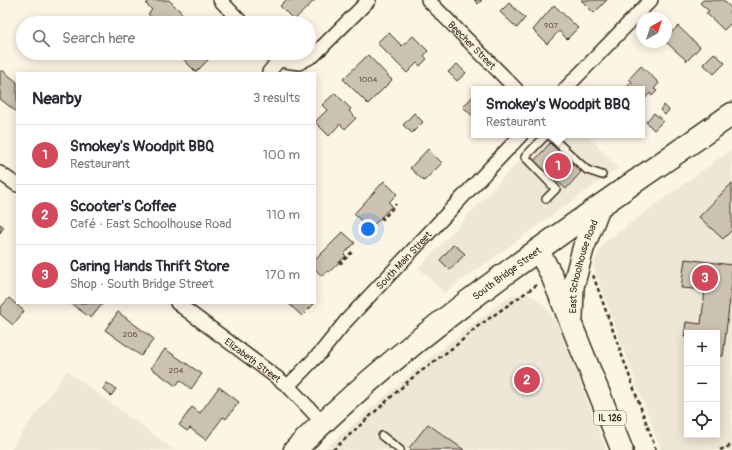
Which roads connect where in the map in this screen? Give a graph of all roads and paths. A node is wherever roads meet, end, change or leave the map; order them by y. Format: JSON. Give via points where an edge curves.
{"nodes":[{"id":1,"x":220,"y":0,"type":"edge"},
{"id":2,"x":369,"y":0,"type":"edge"},
{"id":3,"x":428,"y":0,"type":"edge"},
{"id":4,"x":650,"y":0,"type":"edge"},
{"id":5,"x":235,"y":16,"type":"edge"},
{"id":6,"x":316,"y":54,"type":"edge"},
{"id":7,"x":274,"y":60,"type":"edge"},
{"id":8,"x":289,"y":60,"type":"edge"},
{"id":9,"x":305,"y":60,"type":"edge"},
{"id":10,"x":269,"y":72,"type":"edge"},
{"id":11,"x":513,"y":86,"type":"edge"},
{"id":12,"x":568,"y":86,"type":"edge"},
{"id":13,"x":732,"y":114,"type":"edge"},
{"id":14,"x":518,"y":138,"type":"edge"},
{"id":15,"x":544,"y":138,"type":"edge"},
{"id":16,"x":550,"y":138,"type":"edge"},
{"id":17,"x":0,"y":173,"type":"edge"},
{"id":18,"x":602,"y":175,"type":"dead end"},
{"id":19,"x":16,"y":184,"type":"edge"},
{"id":20,"x":546,"y":199,"type":"dead end"},
{"id":21,"x":396,"y":204,"type":"dead end"},
{"id":22,"x":599,"y":208,"type":"junction"},
{"id":23,"x":381,"y":217,"type":"dead end"},
{"id":24,"x":538,"y":250,"type":"junction"},
{"id":25,"x":352,"y":252,"type":"dead end"},
{"id":26,"x":340,"y":262,"type":"dead end"},
{"id":27,"x":588,"y":271,"type":"dead end"},
{"id":28,"x":524,"y":295,"type":"dead end"},
{"id":29,"x":178,"y":304,"type":"edge"},
{"id":30,"x":572,"y":326,"type":"junction"},
{"id":31,"x":288,"y":386,"type":"junction"},
{"id":32,"x":323,"y":423,"type":"junction"},
{"id":33,"x":382,"y":436,"type":"dead end"},
{"id":34,"x":732,"y":445,"type":"edge"},
{"id":35,"x":294,"y":450,"type":"edge"},
{"id":36,"x":333,"y":450,"type":"edge"},
{"id":37,"x":400,"y":450,"type":"edge"},
{"id":38,"x":622,"y":450,"type":"edge"},
{"id":39,"x":656,"y":450,"type":"edge"},
{"id":40,"x":720,"y":450,"type":"edge"}],
"edges":[{"from":1,"to":5,"type":"street"},
{"from":2,"to":6,"type":"street"},
{"from":3,"to":11,"type":"street","name":"Beecher Street"},
{"from":4,"to":12,"type":"street"},
{"from":7,"to":10,"type":"street"},
{"from":8,"to":9,"type":"street","via":[[299,63]]},
{"from":13,"to":22,"type":"highway","name":"South Bridge Street"},
{"from":14,"to":31,"type":"street","name":"South Main Street"},
{"from":15,"to":20,"type":"lane","via":[[525,157],[556,189]]},
{"from":16,"to":18,"type":"lane","via":[[587,170]]},
{"from":17,"to":19,"type":"street"},
{"from":21,"to":23,"type":"path","via":[[382,219]]},
{"from":22,"to":24,"type":"highway","name":"South Bridge Street"},
{"from":22,"to":30,"type":"main road","name":"East Schoolhouse Road","via":[[583,249],[573,287]]},
{"from":24,"to":30,"type":"main road","name":"East Schoolhouse Road","via":[[551,274]]},
{"from":24,"to":32,"type":"highway","name":"South Bridge Street","via":[[389,363]]},
{"from":25,"to":26,"type":"path"},
{"from":27,"to":39,"type":"path","via":[[593,274]]},
{"from":28,"to":36,"type":"path","via":[[477,327],[412,378]]},
{"from":29,"to":31,"type":"street","name":"Elizabeth Street"},
{"from":30,"to":38,"type":"main road","name":"East Schoolhouse Road","number":"IL 126"},
{"from":31,"to":32,"type":"street","name":"Elizabeth Street"},
{"from":32,"to":35,"type":"highway","name":"South Bridge Street"},
{"from":33,"to":37,"type":"lane"},
{"from":34,"to":40,"type":"path"}]}
